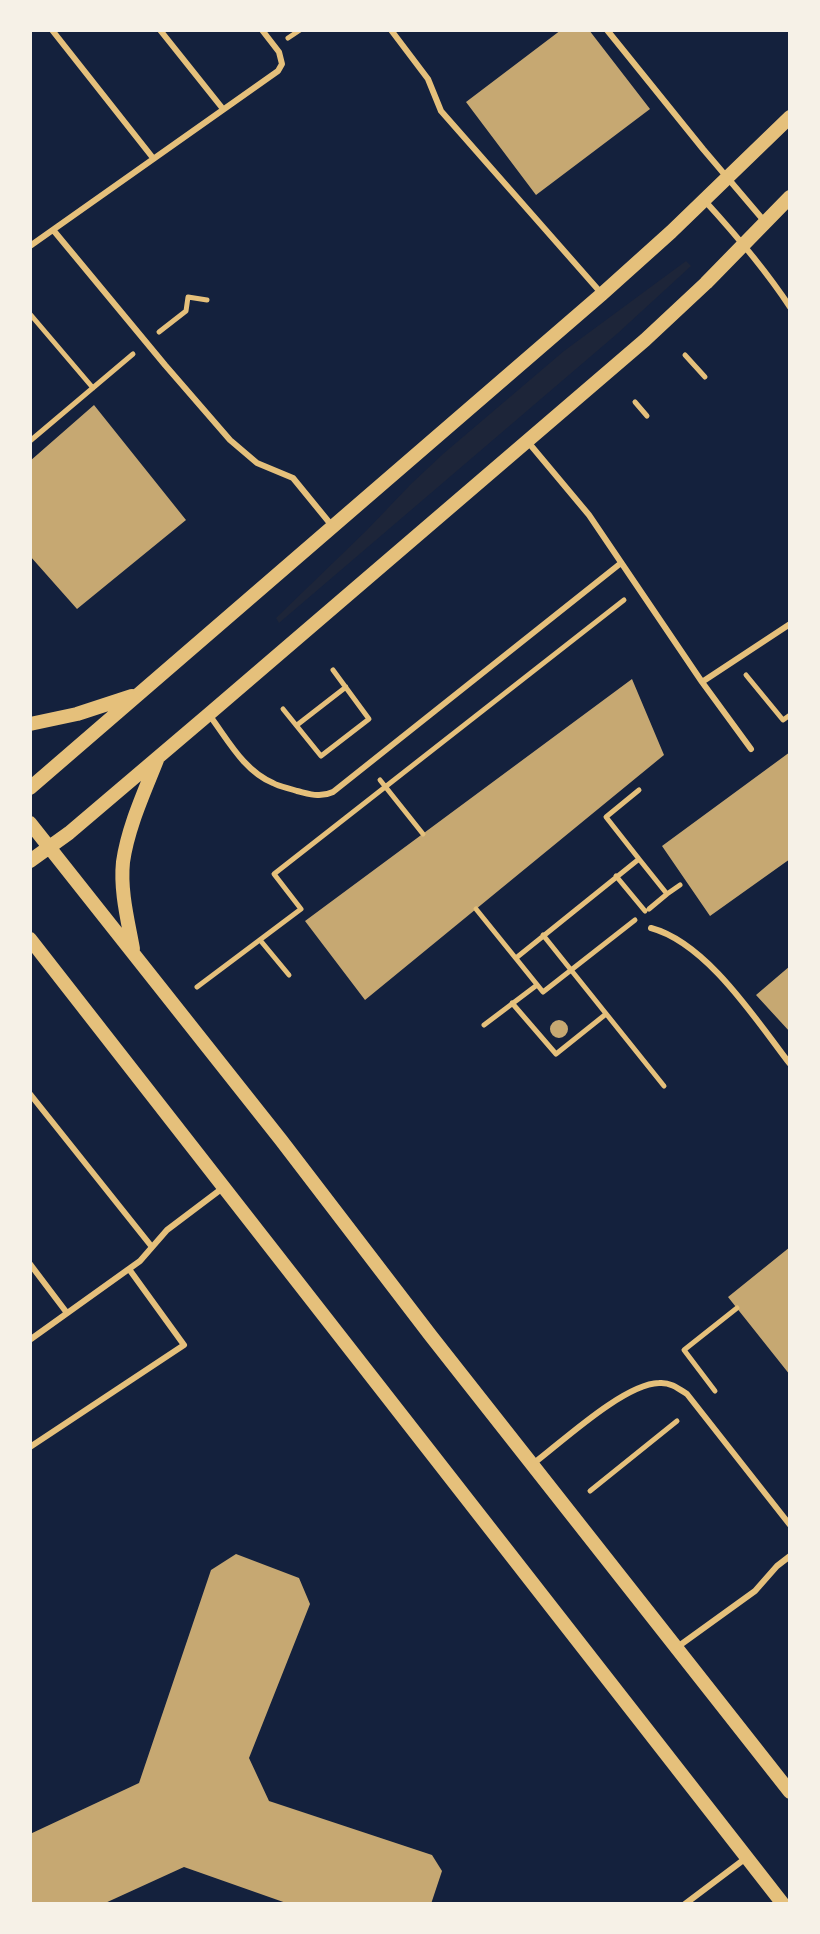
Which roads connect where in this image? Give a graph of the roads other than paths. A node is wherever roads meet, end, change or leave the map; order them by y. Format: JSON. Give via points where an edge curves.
{"nodes":[{"id":1,"x":52,"y":30,"type":"edge"},
{"id":2,"x":160,"y":30,"type":"edge"},
{"id":3,"x":262,"y":30,"type":"edge"},
{"id":4,"x":391,"y":30,"type":"edge"},
{"id":5,"x":607,"y":30,"type":"edge"},
{"id":6,"x":223,"y":109,"type":"junction"},
{"id":7,"x":790,"y":117,"type":"edge"},
{"id":8,"x":153,"y":158,"type":"junction"},
{"id":9,"x":728,"y":178,"type":"junction"},
{"id":10,"x":790,"y":197,"type":"edge"},
{"id":11,"x":705,"y":200,"type":"junction"},
{"id":12,"x":765,"y":222,"type":"junction"},
{"id":13,"x":54,"y":231,"type":"junction"},
{"id":14,"x":744,"y":244,"type":"junction"},
{"id":15,"x":30,"y":246,"type":"edge"},
{"id":16,"x":602,"y":294,"type":"junction"},
{"id":17,"x":790,"y":307,"type":"edge"},
{"id":18,"x":528,"y":442,"type":"junction"},
{"id":19,"x":333,"y":527,"type":"junction"},
{"id":20,"x":621,"y":563,"type":"junction"},
{"id":21,"x":790,"y":624,"type":"edge"},
{"id":22,"x":702,"y":682,"type":"junction"},
{"id":23,"x":140,"y":693,"type":"junction"},
{"id":24,"x":209,"y":714,"type":"junction"},
{"id":25,"x":30,"y":724,"type":"edge"},
{"id":26,"x":751,"y":749,"type":"dead end"},
{"id":27,"x":159,"y":756,"type":"junction"},
{"id":28,"x":30,"y":788,"type":"edge"},
{"id":29,"x":30,"y":823,"type":"edge"},
{"id":30,"x":50,"y":847,"type":"junction"},
{"id":31,"x":30,"y":861,"type":"edge"},
{"id":32,"x":651,"y":928,"type":"dead end"},
{"id":33,"x":30,"y":939,"type":"edge"},
{"id":34,"x":133,"y":953,"type":"junction"},
{"id":35,"x":790,"y":1064,"type":"edge"},
{"id":36,"x":30,"y":1094,"type":"edge"},
{"id":37,"x":224,"y":1187,"type":"junction"},
{"id":38,"x":152,"y":1247,"type":"junction"},
{"id":39,"x":30,"y":1264,"type":"edge"},
{"id":40,"x":129,"y":1269,"type":"junction"},
{"id":41,"x":67,"y":1313,"type":"junction"},
{"id":42,"x":30,"y":1339,"type":"edge"},
{"id":43,"x":30,"y":1447,"type":"edge"},
{"id":44,"x":532,"y":1465,"type":"junction"},
{"id":45,"x":790,"y":1525,"type":"edge"},
{"id":46,"x":790,"y":1556,"type":"edge"},
{"id":47,"x":676,"y":1648,"type":"junction"},
{"id":48,"x":790,"y":1792,"type":"edge"},
{"id":49,"x":747,"y":1858,"type":"junction"},
{"id":50,"x":685,"y":1904,"type":"edge"},
{"id":51,"x":783,"y":1904,"type":"edge"}],
"edges":[{"from":1,"to":8,"type":"lane"},
{"from":2,"to":6,"type":"lane"},
{"from":3,"to":6,"type":"lane","via":[[279,52],[281,68]]},
{"from":4,"to":16,"type":"lane","via":[[428,79],[441,111]]},
{"from":5,"to":9,"type":"lane"},
{"from":6,"to":8,"type":"lane"},
{"from":7,"to":9,"type":"street"},
{"from":8,"to":13,"type":"lane"},
{"from":9,"to":11,"type":"street"},
{"from":9,"to":12,"type":"lane"},
{"from":10,"to":12,"type":"street"},
{"from":11,"to":14,"type":"lane"},
{"from":11,"to":16,"type":"street"},
{"from":12,"to":14,"type":"street"},
{"from":13,"to":15,"type":"lane"},
{"from":13,"to":19,"type":"lane","via":[[230,440],[257,463],[293,478]]},
{"from":14,"to":17,"type":"lane"},
{"from":14,"to":18,"type":"street"},
{"from":16,"to":19,"type":"street"},
{"from":18,"to":20,"type":"lane"},
{"from":18,"to":24,"type":"street"},
{"from":19,"to":23,"type":"street"},
{"from":20,"to":22,"type":"lane"},
{"from":20,"to":24,"type":"lane","via":[[325,796],[259,776]]},
{"from":21,"to":22,"type":"lane"},
{"from":22,"to":26,"type":"lane"},
{"from":23,"to":25,"type":"street"},
{"from":23,"to":28,"type":"street"},
{"from":24,"to":27,"type":"street"},
{"from":27,"to":30,"type":"street"},
{"from":27,"to":34,"type":"street","via":[[124,861]]},
{"from":29,"to":30,"type":"street"},
{"from":30,"to":31,"type":"street"},
{"from":30,"to":34,"type":"street"},
{"from":32,"to":35,"type":"lane","via":[[680,940],[728,984]]},
{"from":33,"to":37,"type":"street"},
{"from":34,"to":44,"type":"street"},
{"from":36,"to":38,"type":"lane"},
{"from":37,"to":38,"type":"lane"},
{"from":37,"to":49,"type":"street"},
{"from":38,"to":40,"type":"lane"},
{"from":39,"to":41,"type":"lane"},
{"from":40,"to":41,"type":"lane"},
{"from":40,"to":43,"type":"lane","via":[[184,1345]]},
{"from":41,"to":42,"type":"lane"},
{"from":44,"to":45,"type":"lane","via":[[622,1396],[664,1383],[687,1394]]},
{"from":44,"to":47,"type":"street"},
{"from":46,"to":47,"type":"lane","via":[[755,1591]]},
{"from":47,"to":48,"type":"street"},
{"from":49,"to":50,"type":"lane"},
{"from":49,"to":51,"type":"street"}]}
